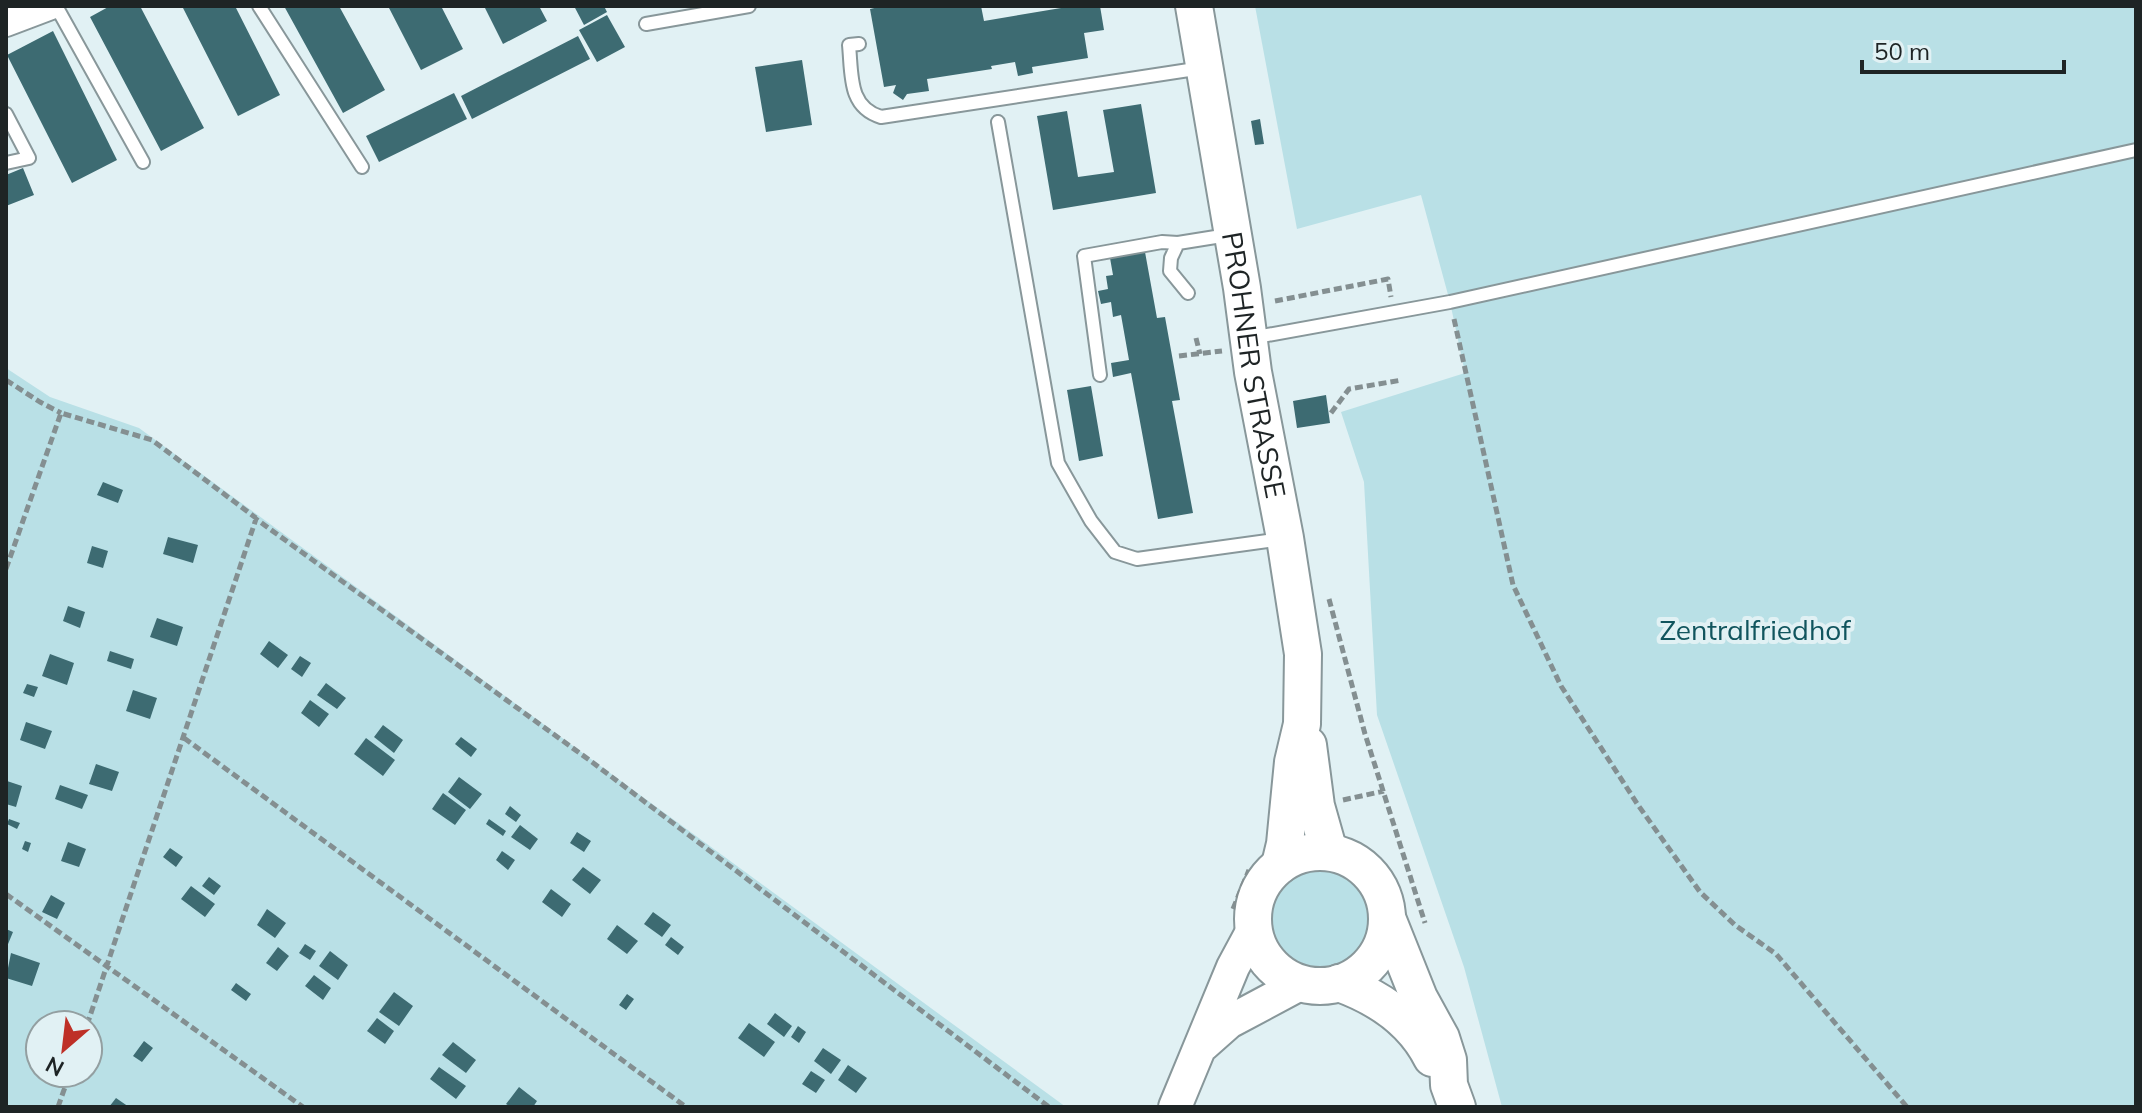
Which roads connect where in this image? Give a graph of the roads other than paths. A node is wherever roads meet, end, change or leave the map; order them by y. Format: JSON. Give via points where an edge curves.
{"nodes":[{"id":1,"x":53,"y":6,"type":"edge"},
{"id":2,"x":259,"y":6,"type":"edge"},
{"id":3,"x":749,"y":6,"type":"edge"},
{"id":4,"x":1194,"y":6,"type":"edge"},
{"id":5,"x":6,"y":23,"type":"edge"},
{"id":6,"x":646,"y":24,"type":"dead end"},
{"id":7,"x":859,"y":44,"type":"dead end"},
{"id":8,"x":1205,"y":68,"type":"junction"},
{"id":9,"x":6,"y":114,"type":"edge"},
{"id":10,"x":998,"y":122,"type":"dead end"},
{"id":11,"x":2136,"y":150,"type":"edge"},
{"id":12,"x":143,"y":162,"type":"dead end"},
{"id":13,"x":6,"y":163,"type":"edge"},
{"id":14,"x":362,"y":167,"type":"dead end"},
{"id":15,"x":1233,"y":235,"type":"junction"},
{"id":16,"x":1178,"y":243,"type":"junction"},
{"id":17,"x":1188,"y":293,"type":"dead end"},
{"id":18,"x":1239,"y":345,"type":"junction"},
{"id":19,"x":1100,"y":375,"type":"dead end"},
{"id":20,"x":1285,"y":538,"type":"junction"},
{"id":21,"x":1302,"y":724,"type":"junction"},
{"id":22,"x":1329,"y":852,"type":"junction"},
{"id":23,"x":1266,"y":865,"type":"junction"},
{"id":24,"x":1387,"y":918,"type":"junction"},
{"id":25,"x":1241,"y":924,"type":"junction"},
{"id":26,"x":1302,"y":983,"type":"junction"},
{"id":27,"x":1339,"y":983,"type":"junction"},
{"id":28,"x":1200,"y":1047,"type":"junction"},
{"id":29,"x":1453,"y":1096,"type":"edge"},
{"id":30,"x":1175,"y":1107,"type":"edge"}],
"edges":[{"from":1,"to":5,"type":"street"},
{"from":1,"to":12,"type":"lane"},
{"from":2,"to":14,"type":"lane"},
{"from":3,"to":6,"type":"lane"},
{"from":4,"to":8,"type":"main road","name":"PROHNER STRASSE"},
{"from":7,"to":8,"type":"lane","via":[[849,45],[854,92],[861,107],[881,117]]},
{"from":8,"to":15,"type":"main road","name":"PROHNER STRASSE"},
{"from":9,"to":13,"type":"lane","via":[[29,158]]},
{"from":10,"to":20,"type":"lane","via":[[1058,463],[1091,521],[1115,552],[1137,559]]},
{"from":11,"to":18,"type":"lane"},
{"from":15,"to":16,"type":"lane"},
{"from":15,"to":18,"type":"main road","name":"PROHNER STRASSE"},
{"from":16,"to":17,"type":"lane","via":[[1170,271]]},
{"from":16,"to":19,"type":"lane","via":[[1084,256]]},
{"from":18,"to":20,"type":"main road","name":"PROHNER STRASSE"},
{"from":20,"to":21,"type":"main road","name":"PROHNER STRASSE","via":[[1303,654]]},
{"from":21,"to":22,"type":"main road","name":"PROHNER STRASSE"},
{"from":21,"to":23,"type":"main road","name":"PROHNER STRASSE","via":[[1285,844]]},
{"from":22,"to":23,"type":"main road"},
{"from":22,"to":24,"type":"main road","via":[[1370,874]]},
{"from":23,"to":25,"type":"main road","via":[[1268,877],[1254,910]]},
{"from":24,"to":27,"type":"main road","via":[[1379,951],[1369,965]]},
{"from":24,"to":29,"type":"main road","via":[[1441,1038]]},
{"from":25,"to":26,"type":"main road","via":[[1265,957],[1287,978]]},
{"from":25,"to":28,"type":"street","via":[[1242,948]]},
{"from":26,"to":27,"type":"main road"},
{"from":26,"to":28,"type":"street","via":[[1229,1022]]},
{"from":27,"to":29,"type":"main road","via":[[1372,997],[1416,1031]]},
{"from":28,"to":30,"type":"street"}]}
